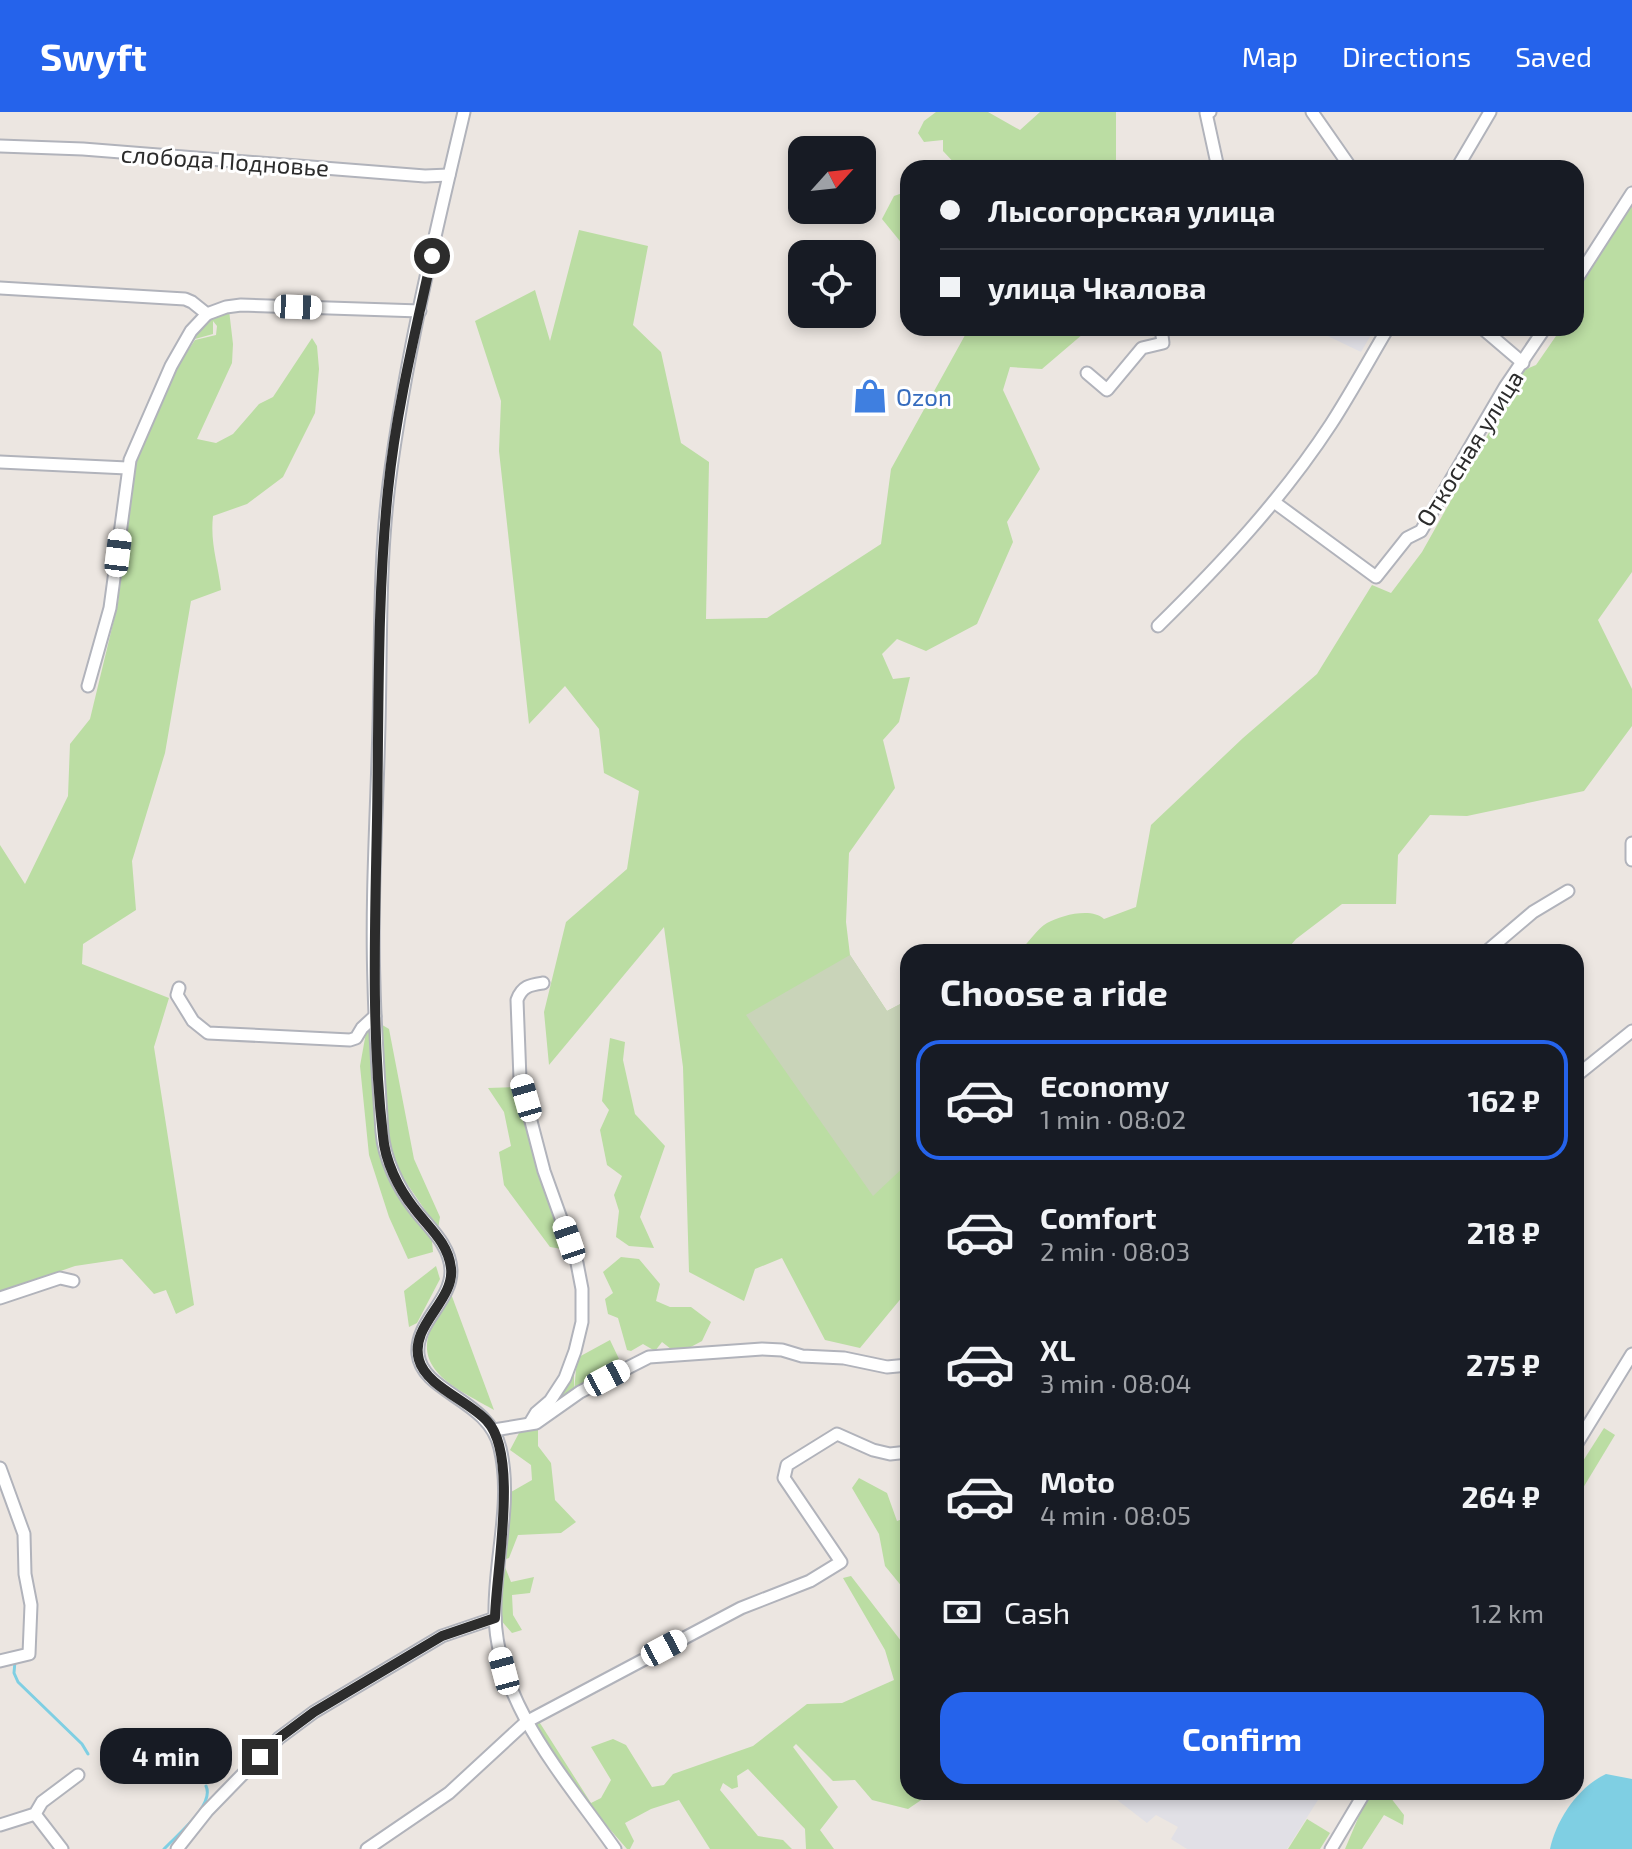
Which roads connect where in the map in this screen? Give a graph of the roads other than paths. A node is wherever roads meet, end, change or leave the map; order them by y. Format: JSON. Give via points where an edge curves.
{"nodes":[{"id":1,"x":464,"y":112,"type":"edge"},
{"id":2,"x":1210,"y":112,"type":"edge"},
{"id":3,"x":1312,"y":112,"type":"edge"},
{"id":4,"x":1490,"y":112,"type":"edge"},
{"id":5,"x":0,"y":146,"type":"edge"},
{"id":6,"x":1216,"y":160,"type":"edge"},
{"id":7,"x":1345,"y":160,"type":"edge"},
{"id":8,"x":1462,"y":160,"type":"edge"},
{"id":9,"x":449,"y":175,"type":"junction"},
{"id":10,"x":1632,"y":193,"type":"edge"},
{"id":11,"x":1584,"y":268,"type":"edge"},
{"id":12,"x":0,"y":288,"type":"edge"},
{"id":13,"x":420,"y":311,"type":"junction"},
{"id":14,"x":207,"y":314,"type":"junction"},
{"id":15,"x":1162,"y":336,"type":"edge"},
{"id":16,"x":1383,"y":336,"type":"edge"},
{"id":17,"x":1491,"y":336,"type":"edge"},
{"id":18,"x":1540,"y":336,"type":"edge"},
{"id":19,"x":1523,"y":363,"type":"junction"},
{"id":20,"x":1087,"y":373,"type":"dead end"},
{"id":21,"x":0,"y":462,"type":"edge"},
{"id":22,"x":127,"y":468,"type":"junction"},
{"id":23,"x":1274,"y":502,"type":"junction"},
{"id":24,"x":1158,"y":626,"type":"dead end"},
{"id":25,"x":88,"y":686,"type":"dead end"},
{"id":26,"x":1632,"y":843,"type":"edge"},
{"id":27,"x":1632,"y":860,"type":"edge"},
{"id":28,"x":1568,"y":891,"type":"dead end"},
{"id":29,"x":1495,"y":944,"type":"edge"},
{"id":30,"x":543,"y":983,"type":"dead end"},
{"id":31,"x":179,"y":988,"type":"dead end"},
{"id":32,"x":375,"y":1016,"type":"junction"},
{"id":33,"x":1632,"y":1031,"type":"edge"},
{"id":34,"x":1584,"y":1070,"type":"edge"},
{"id":35,"x":73,"y":1281,"type":"dead end"},
{"id":36,"x":0,"y":1298,"type":"edge"},
{"id":37,"x":1632,"y":1354,"type":"edge"},
{"id":38,"x":900,"y":1366,"type":"edge"},
{"id":39,"x":537,"y":1421,"type":"junction"},
{"id":40,"x":494,"y":1430,"type":"junction"},
{"id":41,"x":1584,"y":1432,"type":"edge"},
{"id":42,"x":900,"y":1453,"type":"edge"},
{"id":43,"x":0,"y":1468,"type":"edge"},
{"id":44,"x":495,"y":1618,"type":"junction"},
{"id":45,"x":0,"y":1661,"type":"edge"},
{"id":46,"x":526,"y":1722,"type":"junction"},
{"id":47,"x":78,"y":1775,"type":"dead end"},
{"id":48,"x":1360,"y":1800,"type":"edge"},
{"id":49,"x":35,"y":1814,"type":"junction"},
{"id":50,"x":0,"y":1825,"type":"edge"},
{"id":51,"x":62,"y":1849,"type":"edge"},
{"id":52,"x":177,"y":1849,"type":"edge"},
{"id":53,"x":367,"y":1849,"type":"edge"},
{"id":54,"x":615,"y":1849,"type":"edge"},
{"id":55,"x":1331,"y":1849,"type":"edge"}],
"edges":[{"from":1,"to":9,"type":"street"},
{"from":2,"to":6,"type":"street","via":[[1206,113]]},
{"from":3,"to":7,"type":"street"},
{"from":4,"to":8,"type":"street"},
{"from":5,"to":9,"type":"street","name":"слобода Подновье"},
{"from":9,"to":13,"type":"street"},
{"from":10,"to":11,"type":"street"},
{"from":12,"to":14,"type":"street","via":[[185,299]]},
{"from":13,"to":14,"type":"street","via":[[241,305]]},
{"from":13,"to":32,"type":"street","via":[[388,488],[383,562]]},
{"from":14,"to":22,"type":"street","via":[[183,342]]},
{"from":15,"to":20,"type":"street","via":[[1163,343],[1142,348],[1107,390]]},
{"from":16,"to":23,"type":"street","via":[[1331,425]]},
{"from":17,"to":19,"type":"street"},
{"from":18,"to":19,"type":"street","name":"Откосная улица"},
{"from":19,"to":23,"type":"street","name":"Откосная улица","via":[[1421,531],[1407,538],[1376,577]]},
{"from":21,"to":22,"type":"street"},
{"from":22,"to":25,"type":"street","via":[[110,608]]},
{"from":23,"to":24,"type":"street"},
{"from":26,"to":27,"type":"street"},
{"from":28,"to":29,"type":"street"},
{"from":30,"to":39,"type":"street","via":[[529,985],[517,1000],[520,1079],[544,1171],[577,1263],[582,1322],[565,1378],[536,1413]]},
{"from":31,"to":32,"type":"street","via":[[177,995],[193,1021],[208,1033],[350,1040]]},
{"from":32,"to":40,"type":"street","via":[[383,1141],[395,1177],[412,1207],[438,1235],[452,1272],[419,1341],[418,1358],[428,1377],[475,1409]]},
{"from":33,"to":34,"type":"street"},
{"from":35,"to":36,"type":"street","via":[[60,1278]]},
{"from":37,"to":41,"type":"street"},
{"from":38,"to":39,"type":"street","via":[[762,1349],[649,1357]]},
{"from":39,"to":40,"type":"street"},
{"from":40,"to":44,"type":"street","via":[[505,1482]]},
{"from":42,"to":46,"type":"street","via":[[873,1450],[837,1434],[787,1465],[784,1478],[841,1562],[810,1581],[741,1608]]},
{"from":43,"to":45,"type":"street","via":[[24,1534],[31,1605],[29,1654]]},
{"from":44,"to":46,"type":"street","via":[[504,1671]]},
{"from":44,"to":52,"type":"street","via":[[442,1636],[314,1712],[279,1738]]},
{"from":46,"to":53,"type":"street","via":[[449,1793]]},
{"from":46,"to":54,"type":"street"},
{"from":47,"to":49,"type":"street","via":[[42,1802]]},
{"from":48,"to":55,"type":"street"},
{"from":49,"to":50,"type":"street"},
{"from":49,"to":51,"type":"street"}]}
